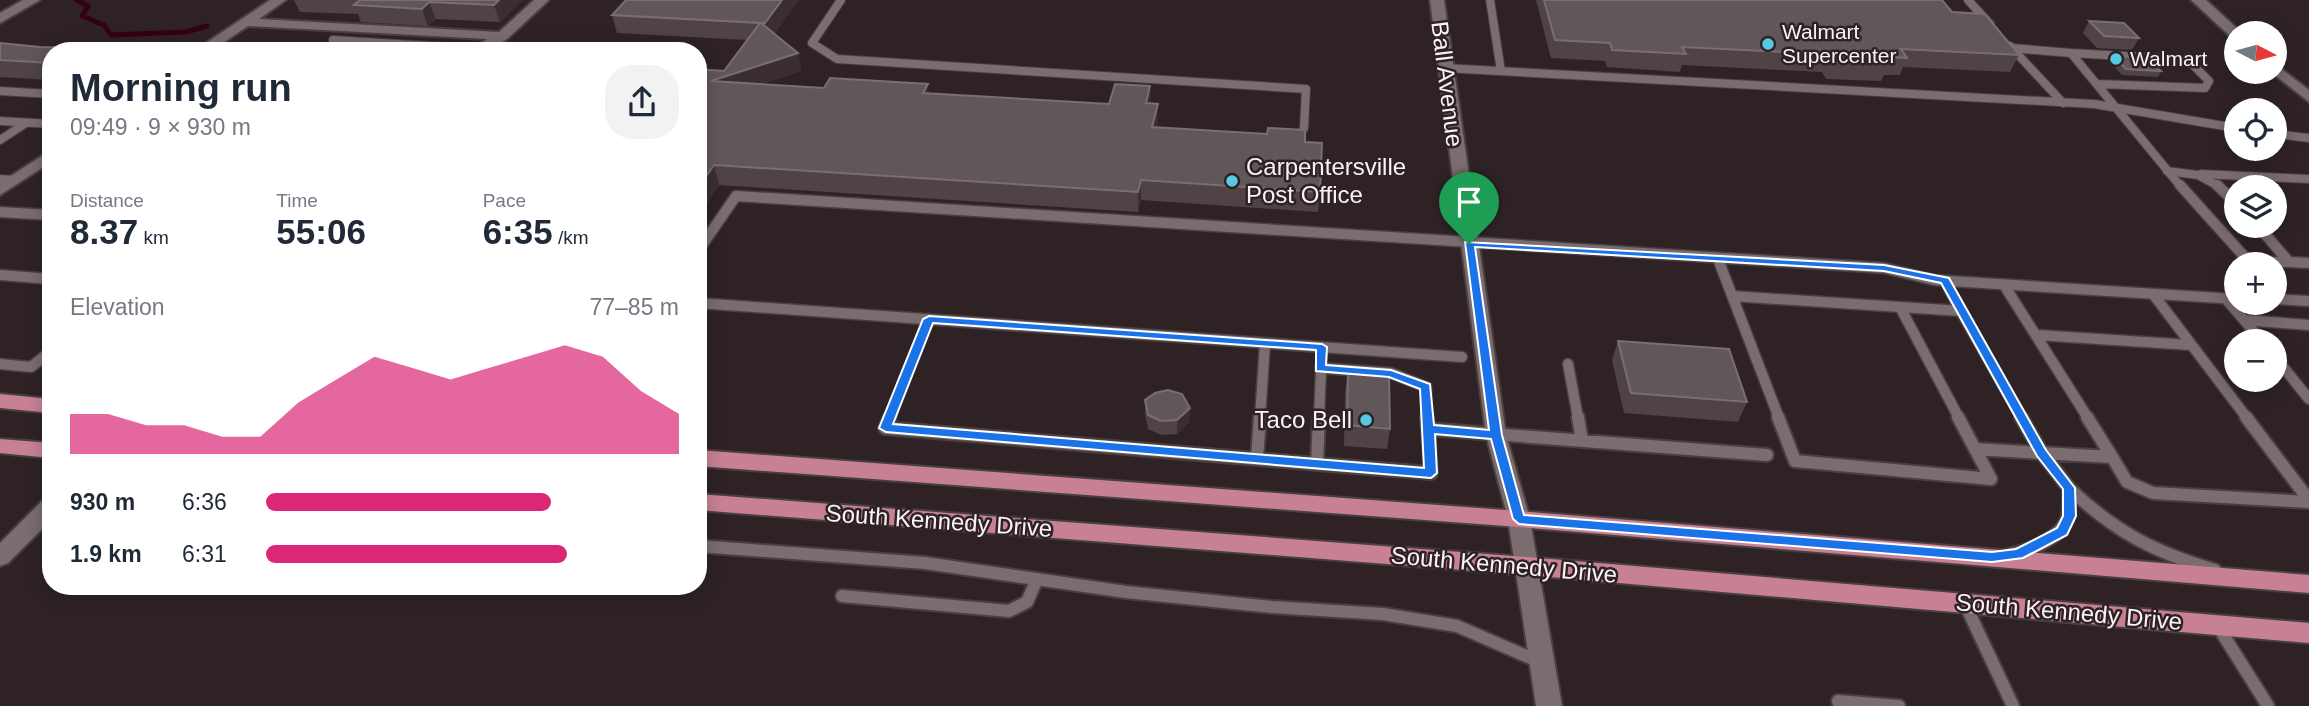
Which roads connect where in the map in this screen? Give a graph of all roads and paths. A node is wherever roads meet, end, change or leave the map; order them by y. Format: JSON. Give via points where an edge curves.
{"nodes":[{"id":1,"x":33,"y":0,"type":"edge"},
{"id":2,"x":279,"y":0,"type":"edge"},
{"id":3,"x":542,"y":0,"type":"edge"},
{"id":4,"x":841,"y":0,"type":"edge"},
{"id":5,"x":1437,"y":0,"type":"edge"},
{"id":6,"x":1490,"y":0,"type":"edge"},
{"id":7,"x":1968,"y":0,"type":"edge"},
{"id":8,"x":2198,"y":0,"type":"edge"},
{"id":9,"x":0,"y":19,"type":"edge"},
{"id":10,"x":243,"y":22,"type":"junction"},
{"id":11,"x":2224,"y":23,"type":"edge"},
{"id":12,"x":1994,"y":29,"type":"edge"},
{"id":13,"x":502,"y":36,"type":"junction"},
{"id":14,"x":2003,"y":38,"type":"edge"},
{"id":15,"x":333,"y":40,"type":"dead end"},
{"id":16,"x":214,"y":42,"type":"edge"},
{"id":17,"x":362,"y":42,"type":"edge"},
{"id":18,"x":492,"y":42,"type":"edge"},
{"id":19,"x":2012,"y":48,"type":"junction"},
{"id":20,"x":2071,"y":53,"type":"junction"},
{"id":21,"x":1445,"y":68,"type":"junction"},
{"id":22,"x":1501,"y":71,"type":"junction"},
{"id":23,"x":2287,"y":79,"type":"edge"},
{"id":24,"x":2098,"y":83,"type":"junction"},
{"id":25,"x":0,"y":91,"type":"edge"},
{"id":26,"x":42,"y":93,"type":"edge"},
{"id":27,"x":2309,"y":98,"type":"edge"},
{"id":28,"x":2063,"y":103,"type":"junction"},
{"id":29,"x":2117,"y":108,"type":"junction"},
{"id":30,"x":0,"y":121,"type":"edge"},
{"id":31,"x":26,"y":123,"type":"junction"},
{"id":32,"x":42,"y":124,"type":"edge"},
{"id":33,"x":2224,"y":126,"type":"edge"},
{"id":34,"x":1304,"y":128,"type":"edge"},
{"id":35,"x":2287,"y":135,"type":"edge"},
{"id":36,"x":2309,"y":138,"type":"edge"},
{"id":37,"x":0,"y":140,"type":"edge"},
{"id":38,"x":42,"y":160,"type":"edge"},
{"id":39,"x":2167,"y":171,"type":"junction"},
{"id":40,"x":2202,"y":174,"type":"junction"},
{"id":41,"x":2309,"y":179,"type":"edge"},
{"id":42,"x":7,"y":180,"type":"edge"},
{"id":43,"x":0,"y":190,"type":"edge"},
{"id":44,"x":2224,"y":190,"type":"edge"},
{"id":45,"x":5,"y":212,"type":"edge"},
{"id":46,"x":42,"y":214,"type":"edge"},
{"id":47,"x":0,"y":220,"type":"edge"},
{"id":48,"x":707,"y":238,"type":"edge"},
{"id":49,"x":2270,"y":238,"type":"edge"},
{"id":50,"x":1469,"y":244,"type":"junction"},
{"id":51,"x":2239,"y":252,"type":"edge"},
{"id":52,"x":1718,"y":258,"type":"junction"},
{"id":53,"x":2289,"y":262,"type":"joint"},
{"id":54,"x":2309,"y":264,"type":"edge"},
{"id":55,"x":0,"y":275,"type":"edge"},
{"id":56,"x":42,"y":278,"type":"edge"},
{"id":57,"x":1945,"y":281,"type":"junction"},
{"id":58,"x":2004,"y":285,"type":"junction"},
{"id":59,"x":2153,"y":294,"type":"junction"},
{"id":60,"x":1732,"y":296,"type":"junction"},
{"id":61,"x":2224,"y":298,"type":"edge"},
{"id":62,"x":2287,"y":299,"type":"edge"},
{"id":63,"x":2309,"y":301,"type":"edge"},
{"id":64,"x":707,"y":304,"type":"edge"},
{"id":65,"x":1900,"y":307,"type":"junction"},
{"id":66,"x":1961,"y":311,"type":"junction"},
{"id":67,"x":2241,"y":315,"type":"edge"},
{"id":68,"x":929,"y":319,"type":"junction"},
{"id":69,"x":2244,"y":320,"type":"junction"},
{"id":70,"x":2309,"y":325,"type":"edge"},
{"id":71,"x":2252,"y":329,"type":"edge"},
{"id":72,"x":2037,"y":335,"type":"junction"},
{"id":73,"x":1265,"y":343,"type":"junction"},
{"id":74,"x":2191,"y":345,"type":"junction"},
{"id":75,"x":1322,"y":347,"type":"junction"},
{"id":76,"x":1462,"y":357,"type":"dead end"},
{"id":77,"x":42,"y":358,"type":"edge"},
{"id":78,"x":0,"y":364,"type":"edge"},
{"id":79,"x":1568,"y":364,"type":"dead end"},
{"id":80,"x":1320,"y":368,"type":"junction"},
{"id":81,"x":2287,"y":372,"type":"edge"},
{"id":82,"x":2309,"y":399,"type":"edge"},
{"id":83,"x":0,"y":401,"type":"edge"},
{"id":84,"x":42,"y":405,"type":"edge"},
{"id":85,"x":1428,"y":429,"type":"junction"},
{"id":86,"x":1496,"y":435,"type":"junction"},
{"id":87,"x":1582,"y":441,"type":"junction"},
{"id":88,"x":0,"y":446,"type":"edge"},
{"id":89,"x":1975,"y":449,"type":"junction"},
{"id":90,"x":42,"y":450,"type":"edge"},
{"id":91,"x":2042,"y":453,"type":"junction"},
{"id":92,"x":1767,"y":455,"type":"dead end"},
{"id":93,"x":2112,"y":457,"type":"junction"},
{"id":94,"x":1256,"y":458,"type":"junction"},
{"id":95,"x":707,"y":459,"type":"edge"},
{"id":96,"x":1317,"y":464,"type":"junction"},
{"id":97,"x":2069,"y":488,"type":"junction"},
{"id":98,"x":2309,"y":501,"type":"edge"},
{"id":99,"x":707,"y":503,"type":"edge"},
{"id":100,"x":42,"y":515,"type":"edge"},
{"id":101,"x":1519,"y":519,"type":"junction"},
{"id":102,"x":707,"y":547,"type":"edge"},
{"id":103,"x":0,"y":557,"type":"edge"},
{"id":104,"x":1992,"y":557,"type":"junction"},
{"id":105,"x":1527,"y":566,"type":"junction"},
{"id":106,"x":2234,"y":576,"type":"junction"},
{"id":107,"x":1037,"y":579,"type":"junction"},
{"id":108,"x":2309,"y":584,"type":"edge"},
{"id":109,"x":842,"y":596,"type":"dead end"},
{"id":110,"x":1965,"y":604,"type":"junction"},
{"id":111,"x":2217,"y":625,"type":"junction"},
{"id":112,"x":2309,"y":633,"type":"edge"},
{"id":113,"x":1543,"y":663,"type":"junction"},
{"id":114,"x":1839,"y":704,"type":"edge"},
{"id":115,"x":1549,"y":706,"type":"edge"},
{"id":116,"x":1899,"y":706,"type":"edge"},
{"id":117,"x":2013,"y":706,"type":"edge"},
{"id":118,"x":2268,"y":706,"type":"edge"}],
"edges":[{"from":1,"to":9,"type":"street"},
{"from":2,"to":10,"type":"street"},
{"from":3,"to":13,"type":"street"},
{"from":4,"to":34,"type":"lane","via":[[811,43],[837,59],[1306,89]]},
{"from":5,"to":21,"type":"street","name":"Ball Avenue"},
{"from":6,"to":22,"type":"lane"},
{"from":7,"to":12,"type":"lane"},
{"from":8,"to":11,"type":"street"},
{"from":10,"to":13,"type":"street"},
{"from":10,"to":16,"type":"street"},
{"from":13,"to":18,"type":"street"},
{"from":14,"to":19,"type":"lane"},
{"from":15,"to":17,"type":"lane"},
{"from":19,"to":20,"type":"lane"},
{"from":19,"to":28,"type":"lane"},
{"from":20,"to":24,"type":"lane"},
{"from":20,"to":24,"type":"lane","via":[[2177,59],[2192,64],[2209,81],[2204,88]]},
{"from":21,"to":22,"type":"lane"},
{"from":21,"to":50,"type":"street","name":"Ball Avenue"},
{"from":22,"to":28,"type":"lane"},
{"from":23,"to":27,"type":"street"},
{"from":24,"to":29,"type":"lane"},
{"from":25,"to":26,"type":"lane"},
{"from":28,"to":29,"type":"lane"},
{"from":29,"to":33,"type":"lane"},
{"from":29,"to":39,"type":"lane"},
{"from":30,"to":31,"type":"lane"},
{"from":31,"to":32,"type":"lane"},
{"from":31,"to":37,"type":"lane"},
{"from":35,"to":36,"type":"lane"},
{"from":38,"to":42,"type":"street"},
{"from":39,"to":40,"type":"lane"},
{"from":39,"to":51,"type":"lane"},
{"from":40,"to":41,"type":"lane"},
{"from":40,"to":44,"type":"lane"},
{"from":42,"to":43,"type":"street"},
{"from":45,"to":46,"type":"lane"},
{"from":45,"to":47,"type":"lane"},
{"from":48,"to":50,"type":"lane","via":[[736,196]]},
{"from":49,"to":53,"type":"lane"},
{"from":50,"to":52,"type":"lane"},
{"from":50,"to":86,"type":"street","name":"Ball Avenue"},
{"from":52,"to":57,"type":"lane","via":[[1884,268]]},
{"from":52,"to":60,"type":"lane"},
{"from":53,"to":54,"type":"lane"},
{"from":55,"to":56,"type":"lane"},
{"from":57,"to":58,"type":"lane"},
{"from":57,"to":66,"type":"lane"},
{"from":58,"to":59,"type":"lane"},
{"from":58,"to":72,"type":"lane"},
{"from":59,"to":61,"type":"lane"},
{"from":59,"to":74,"type":"lane"},
{"from":60,"to":65,"type":"lane"},
{"from":60,"to":89,"type":"lane","via":[[1795,461],[1991,479]]},
{"from":62,"to":63,"type":"lane"},
{"from":64,"to":68,"type":"lane"},
{"from":65,"to":66,"type":"lane"},
{"from":65,"to":89,"type":"lane"},
{"from":66,"to":91,"type":"lane"},
{"from":67,"to":69,"type":"lane"},
{"from":68,"to":73,"type":"lane"},
{"from":68,"to":94,"type":"lane","via":[[886,428]]},
{"from":69,"to":70,"type":"lane"},
{"from":69,"to":71,"type":"lane"},
{"from":72,"to":74,"type":"lane"},
{"from":72,"to":93,"type":"lane"},
{"from":73,"to":75,"type":"lane"},
{"from":73,"to":94,"type":"lane"},
{"from":74,"to":98,"type":"lane"},
{"from":75,"to":76,"type":"lane"},
{"from":75,"to":80,"type":"lane"},
{"from":77,"to":78,"type":"lane","via":[[31,367]]},
{"from":79,"to":87,"type":"lane"},
{"from":80,"to":85,"type":"lane","via":[[1391,373],[1426,387]]},
{"from":80,"to":96,"type":"lane"},
{"from":81,"to":82,"type":"lane"},
{"from":83,"to":84,"type":"main road"},
{"from":85,"to":86,"type":"lane"},
{"from":85,"to":96,"type":"lane","via":[[1431,473]]},
{"from":86,"to":87,"type":"lane"},
{"from":86,"to":101,"type":"street","name":"Ball Avenue"},
{"from":87,"to":92,"type":"lane"},
{"from":88,"to":90,"type":"main road"},
{"from":89,"to":91,"type":"lane"},
{"from":91,"to":93,"type":"lane"},
{"from":91,"to":97,"type":"lane"},
{"from":93,"to":98,"type":"lane","via":[[2127,482],[2153,494]]},
{"from":94,"to":96,"type":"lane"},
{"from":95,"to":101,"type":"main road","name":"South Kennedy Drive"},
{"from":97,"to":104,"type":"lane","via":[[2069,516],[2062,531],[2018,554]]},
{"from":97,"to":106,"type":"lane","via":[[2112,529],[2130,539],[2159,554]]},
{"from":99,"to":105,"type":"main road","name":"South Kennedy Drive"},
{"from":100,"to":103,"type":"street"},
{"from":101,"to":104,"type":"main road","name":"South Kennedy Drive"},
{"from":101,"to":105,"type":"street","name":"Ball Avenue"},
{"from":102,"to":107,"type":"lane","via":[[925,562]]},
{"from":104,"to":106,"type":"main road","name":"South Kennedy Drive"},
{"from":105,"to":110,"type":"main road","name":"South Kennedy Drive"},
{"from":105,"to":113,"type":"street","name":"Ball Avenue"},
{"from":106,"to":108,"type":"main road","name":"South Kennedy Drive"},
{"from":107,"to":109,"type":"lane","via":[[1027,602],[1009,611]]},
{"from":107,"to":113,"type":"lane","via":[[1272,607],[1382,614],[1457,626]]},
{"from":110,"to":111,"type":"main road","name":"South Kennedy Drive"},
{"from":110,"to":117,"type":"lane"},
{"from":111,"to":112,"type":"main road","name":"South Kennedy Drive"},
{"from":111,"to":118,"type":"lane"},
{"from":113,"to":115,"type":"street","name":"Ball Avenue"},
{"from":114,"to":116,"type":"lane"}]}
